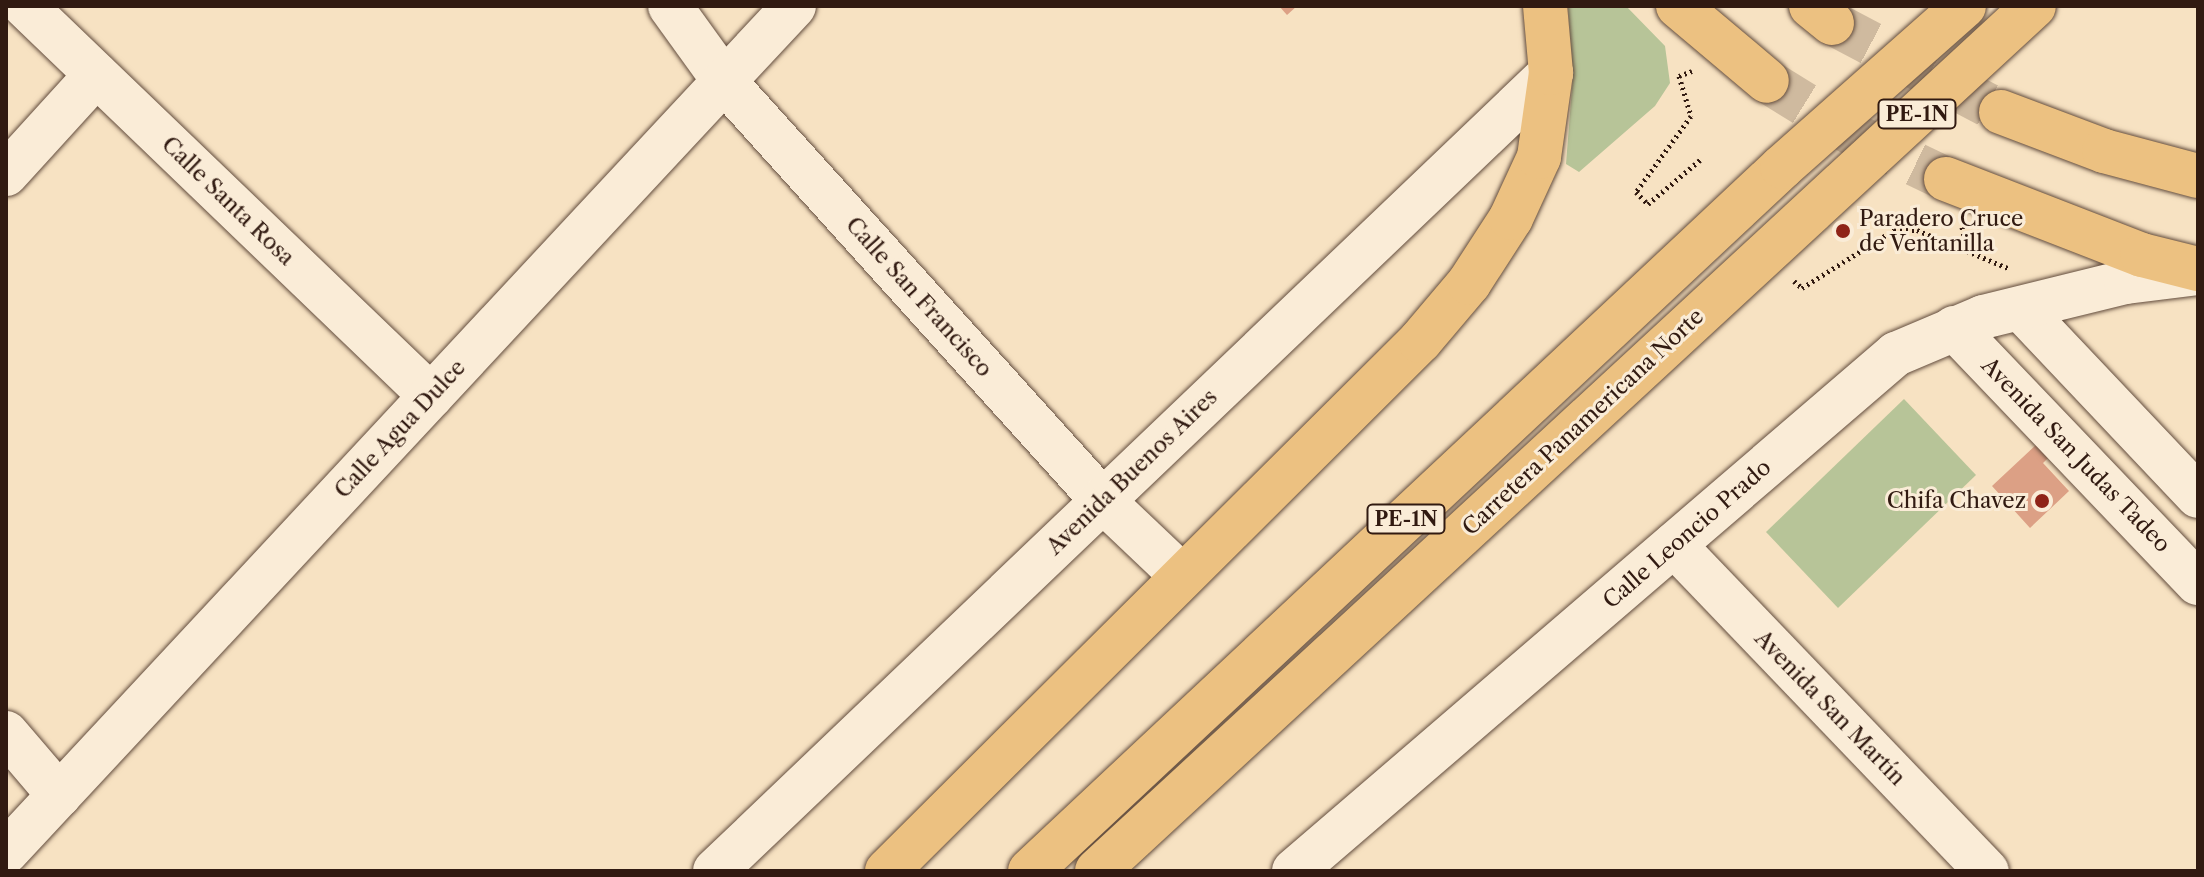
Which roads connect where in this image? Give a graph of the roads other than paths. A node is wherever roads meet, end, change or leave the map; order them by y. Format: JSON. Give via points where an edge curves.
{"nodes":[{"id":1,"x":25,"y":6,"type":"edge"},
{"id":2,"x":670,"y":6,"type":"edge"},
{"id":3,"x":794,"y":6,"type":"edge"},
{"id":4,"x":1545,"y":6,"type":"edge"},
{"id":5,"x":1678,"y":6,"type":"edge"},
{"id":6,"x":1964,"y":6,"type":"edge"},
{"id":7,"x":2034,"y":6,"type":"edge"},
{"id":8,"x":1551,"y":73,"type":"junction"},
{"id":9,"x":96,"y":75,"type":"junction"},
{"id":10,"x":724,"y":81,"type":"junction"},
{"id":11,"x":1767,"y":81,"type":"tunnel mouth"},
{"id":12,"x":2001,"y":112,"type":"tunnel mouth"},
{"id":13,"x":6,"y":174,"type":"edge"},
{"id":14,"x":2198,"y":176,"type":"edge"},
{"id":15,"x":1946,"y":179,"type":"tunnel mouth"},
{"id":16,"x":2198,"y":271,"type":"edge"},
{"id":17,"x":2126,"y":282,"type":"junction"},
{"id":18,"x":2022,"y":292,"type":"junction"},
{"id":19,"x":2198,"y":303,"type":"edge"},
{"id":20,"x":1954,"y":328,"type":"junction"},
{"id":21,"x":431,"y":396,"type":"junction"},
{"id":22,"x":2198,"y":496,"type":"edge"},
{"id":23,"x":1102,"y":500,"type":"junction"},
{"id":24,"x":1674,"y":545,"type":"junction"},
{"id":25,"x":1182,"y":576,"type":"junction"},
{"id":26,"x":2198,"y":583,"type":"edge"},
{"id":27,"x":6,"y":733,"type":"edge"},
{"id":28,"x":59,"y":795,"type":"junction"},
{"id":29,"x":6,"y":852,"type":"edge"},
{"id":30,"x":715,"y":871,"type":"edge"},
{"id":31,"x":887,"y":871,"type":"edge"},
{"id":32,"x":1030,"y":871,"type":"edge"},
{"id":33,"x":1097,"y":871,"type":"edge"},
{"id":34,"x":1294,"y":871,"type":"edge"},
{"id":35,"x":1987,"y":871,"type":"edge"}],
"edges":[{"from":1,"to":9,"type":"street","name":"Calle Santa Rosa"},
{"from":2,"to":10,"type":"street","name":"Calle San Francisco"},
{"from":3,"to":10,"type":"street","name":"Calle Agua Dulce"},
{"from":4,"to":8,"type":"highway"},
{"from":5,"to":11,"type":"highway"},
{"from":6,"to":32,"type":"highway","number":"PE-1N","via":[[1782,167]]},
{"from":7,"to":33,"type":"highway","name":"Carretera Panamericana Norte","number":"PE-1N"},
{"from":8,"to":23,"type":"street","name":"Avenida Buenos Aires"},
{"from":8,"to":25,"type":"highway","via":[[1539,157],[1511,218],[1469,283],[1420,341]]},
{"from":9,"to":13,"type":"street"},
{"from":9,"to":21,"type":"street","name":"Calle Santa Rosa"},
{"from":10,"to":21,"type":"street","name":"Calle Agua Dulce"},
{"from":10,"to":23,"type":"street","name":"Calle San Francisco"},
{"from":12,"to":14,"type":"highway","via":[[2104,151]]},
{"from":15,"to":16,"type":"highway","via":[[2142,255]]},
{"from":16,"to":17,"type":"street","name":"Calle Leoncio Prado"},
{"from":17,"to":18,"type":"street","name":"Calle Leoncio Prado"},
{"from":17,"to":19,"type":"street"},
{"from":18,"to":20,"type":"street","name":"Calle Leoncio Prado"},
{"from":18,"to":22,"type":"street"},
{"from":20,"to":24,"type":"street","name":"Calle Leoncio Prado","via":[[1896,354]]},
{"from":20,"to":26,"type":"street","name":"Avenida San Judas Tadeo"},
{"from":21,"to":28,"type":"street","name":"Calle Agua Dulce"},
{"from":23,"to":25,"type":"street","name":"Calle San Francisco"},
{"from":23,"to":30,"type":"street","name":"Avenida Buenos Aires"},
{"from":24,"to":34,"type":"street","name":"Calle Leoncio Prado"},
{"from":24,"to":35,"type":"street","name":"Avenida San Martín"},
{"from":25,"to":31,"type":"highway"},
{"from":27,"to":28,"type":"street"},
{"from":28,"to":29,"type":"street","name":"Calle Agua Dulce"}]}
